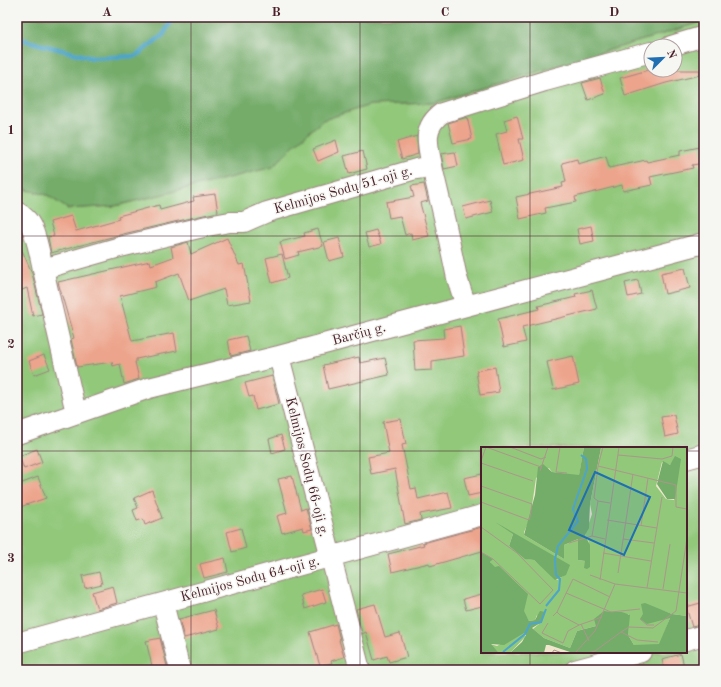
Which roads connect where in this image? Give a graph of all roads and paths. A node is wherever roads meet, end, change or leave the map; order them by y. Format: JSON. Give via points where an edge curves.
{"nodes":[{"id":1,"x":704,"y":36,"type":"edge"},
{"id":2,"x":683,"y":42,"type":"edge"},
{"id":3,"x":643,"y":54,"type":"edge"},
{"id":4,"x":433,"y":171,"type":"junction"},
{"id":5,"x":17,"y":212,"type":"edge"},
{"id":6,"x":704,"y":243,"type":"edge"},
{"id":7,"x":43,"y":269,"type":"junction"},
{"id":8,"x":466,"y":306,"type":"junction"},
{"id":9,"x":279,"y":356,"type":"junction"},
{"id":10,"x":76,"y":413,"type":"junction"},
{"id":11,"x":17,"y":434,"type":"edge"},
{"id":12,"x":704,"y":454,"type":"edge"},
{"id":13,"x":687,"y":459,"type":"edge"},
{"id":14,"x":481,"y":515,"type":"edge"},
{"id":15,"x":330,"y":557,"type":"junction"},
{"id":16,"x":163,"y":603,"type":"junction"},
{"id":17,"x":704,"y":635,"type":"edge"},
{"id":18,"x":687,"y":640,"type":"edge"},
{"id":19,"x":17,"y":643,"type":"edge"},
{"id":20,"x":637,"y":653,"type":"edge"},
{"id":21,"x":180,"y":670,"type":"edge"},
{"id":22,"x":360,"y":670,"type":"edge"},
{"id":23,"x":575,"y":670,"type":"edge"}],
"edges":[{"from":1,"to":2,"type":"street"},
{"from":3,"to":4,"type":"street","name":"Kelmijos Sodų 51-oji g.","via":[[442,113],[430,126],[428,134]]},
{"from":4,"to":7,"type":"street","name":"Kelmijos Sodų 51-oji g.","via":[[416,169],[267,212],[244,222],[207,226]]},
{"from":4,"to":8,"type":"street","via":[[457,278]]},
{"from":5,"to":7,"type":"street","via":[[28,221],[33,231]]},
{"from":6,"to":8,"type":"street","name":"Barčių g."},
{"from":7,"to":10,"type":"street"},
{"from":8,"to":9,"type":"street","name":"Barčių g."},
{"from":9,"to":10,"type":"street","name":"Barčių g.","via":[[149,388]]},
{"from":9,"to":15,"type":"street","name":"Kelmijos Sodų 66-oji g."},
{"from":10,"to":11,"type":"street","name":"Barčių g."},
{"from":12,"to":13,"type":"street"},
{"from":14,"to":15,"type":"street","name":"Kelmijos Sodų 64-oji g."},
{"from":15,"to":16,"type":"street","name":"Kelmijos Sodų 64-oji g."},
{"from":15,"to":22,"type":"street","name":"Kelmijos Sodų 66-oji g."},
{"from":16,"to":19,"type":"street","name":"Kelmijos Sodų 64-oji g."},
{"from":16,"to":21,"type":"street"},
{"from":17,"to":18,"type":"street"},
{"from":20,"to":23,"type":"street"}]}
